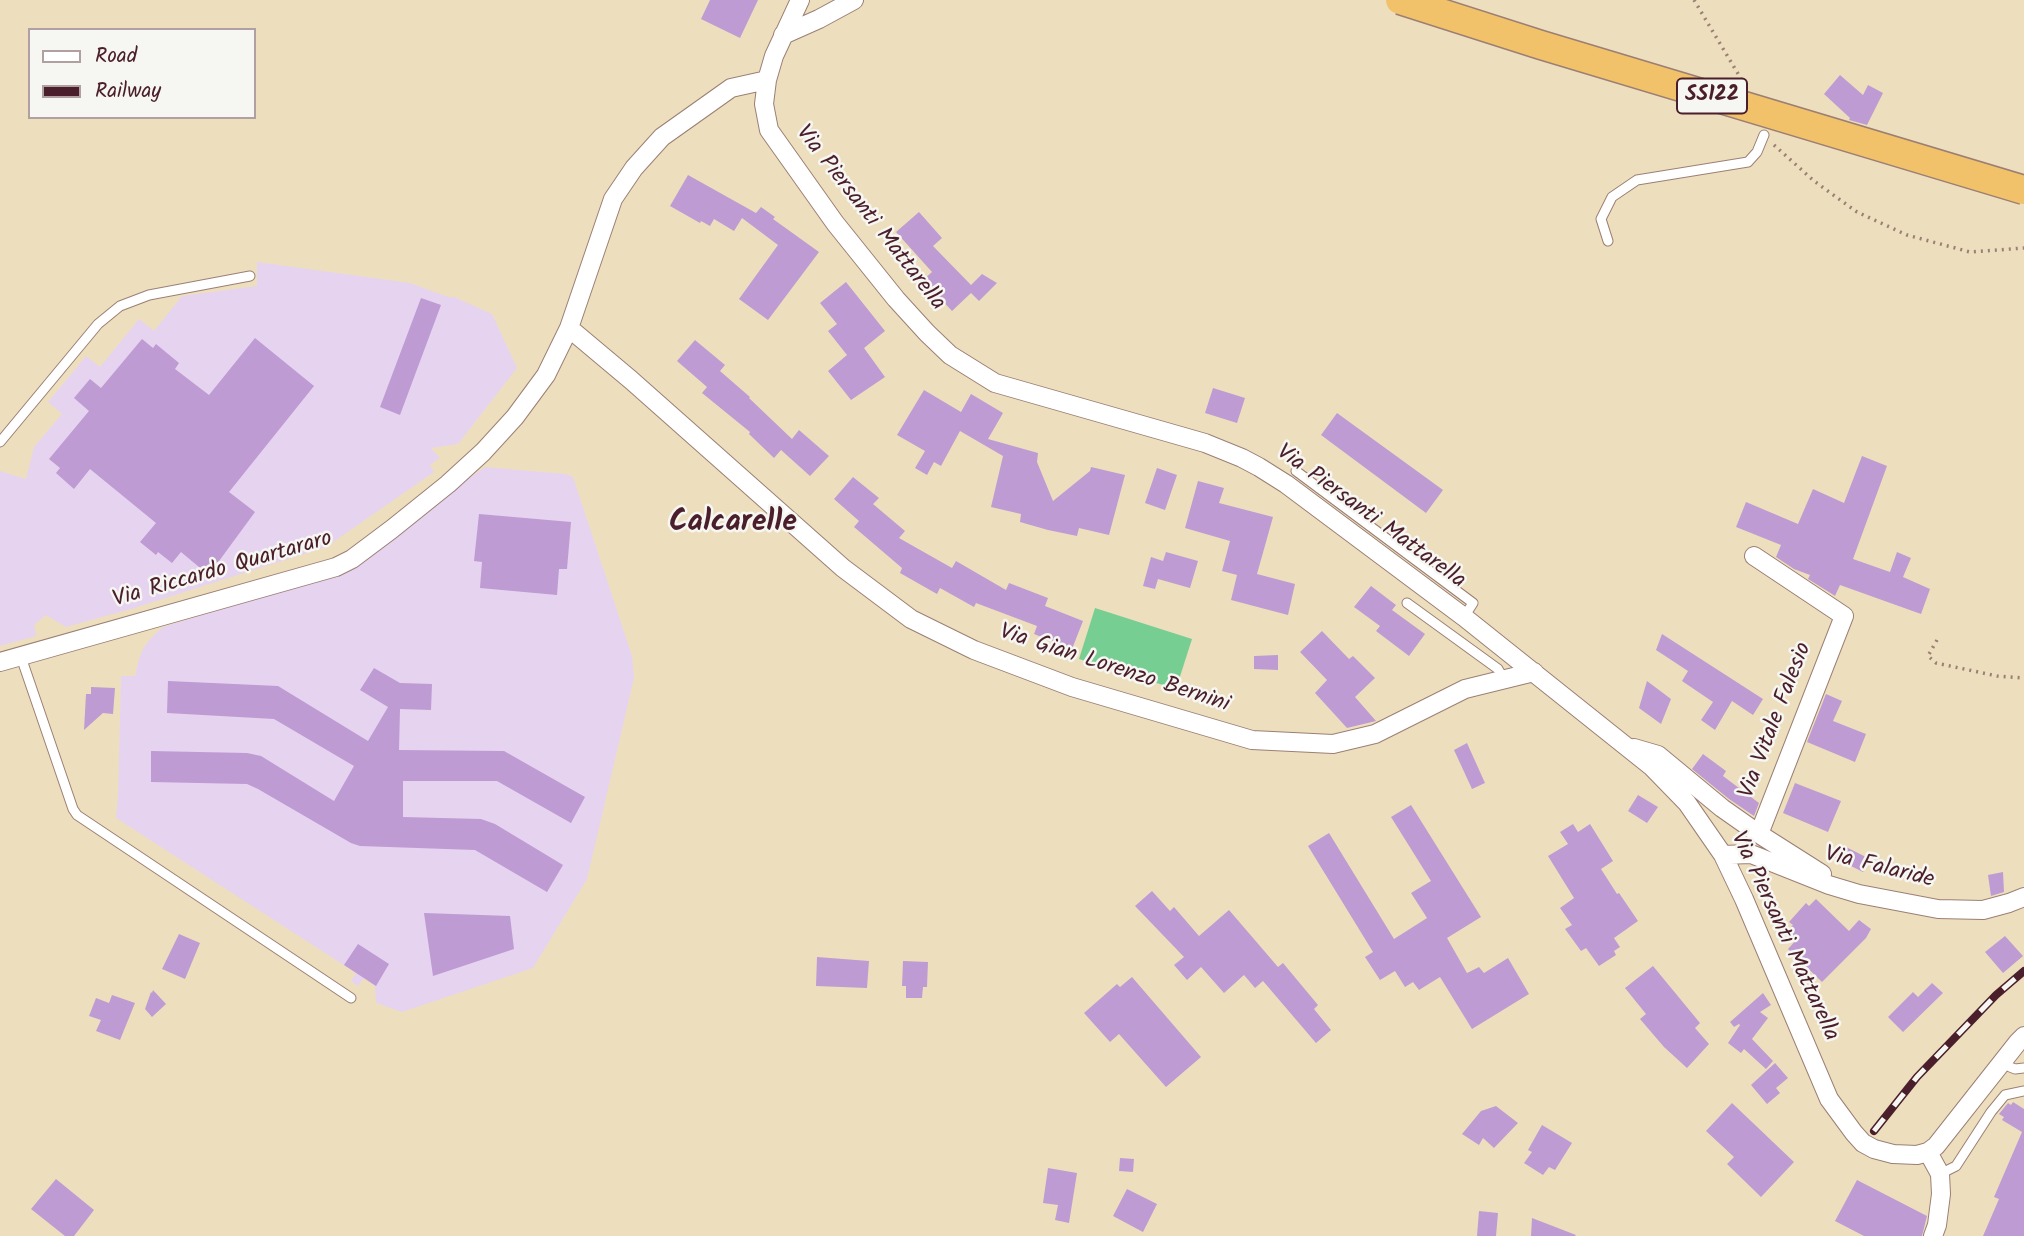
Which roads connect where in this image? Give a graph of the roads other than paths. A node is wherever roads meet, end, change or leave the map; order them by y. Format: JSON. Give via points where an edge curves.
{"nodes":[{"id":1,"x":800,"y":0,"type":"edge"},
{"id":2,"x":854,"y":0,"type":"edge"},
{"id":3,"x":1400,"y":0,"type":"edge"},
{"id":4,"x":783,"y":34,"type":"junction"},
{"id":5,"x":767,"y":80,"type":"junction"},
{"id":6,"x":1764,"y":135,"type":"road end"},
{"id":7,"x":2024,"y":190,"type":"edge"},
{"id":8,"x":1608,"y":241,"type":"dead end"},
{"id":9,"x":250,"y":276,"type":"dead end"},
{"id":10,"x":569,"y":328,"type":"junction"},
{"id":11,"x":0,"y":442,"type":"edge"},
{"id":12,"x":1296,"y":471,"type":"dead end"},
{"id":13,"x":1390,"y":551,"type":"junction"},
{"id":14,"x":1754,"y":556,"type":"dead end"},
{"id":15,"x":1407,"y":603,"type":"dead end"},
{"id":16,"x":21,"y":657,"type":"junction"},
{"id":17,"x":0,"y":662,"type":"edge"},
{"id":18,"x":1534,"y":672,"type":"junction"},
{"id":19,"x":1504,"y":679,"type":"junction"},
{"id":20,"x":1624,"y":745,"type":"junction"},
{"id":21,"x":1759,"y":834,"type":"junction"},
{"id":22,"x":1723,"y":855,"type":"junction"},
{"id":23,"x":1838,"y":887,"type":"junction"},
{"id":24,"x":2024,"y":897,"type":"edge"},
{"id":25,"x":351,"y":998,"type":"dead end"},
{"id":26,"x":2024,"y":1036,"type":"edge"},
{"id":27,"x":2003,"y":1060,"type":"junction"},
{"id":28,"x":2024,"y":1068,"type":"edge"},
{"id":29,"x":2024,"y":1091,"type":"edge"},
{"id":30,"x":1928,"y":1152,"type":"junction"},
{"id":31,"x":1940,"y":1174,"type":"junction"},
{"id":32,"x":1933,"y":1236,"type":"edge"}],
"edges":[{"from":1,"to":4,"type":"street","name":"Via Piersanti Mattarella"},
{"from":2,"to":4,"type":"street"},
{"from":3,"to":7,"type":"main road","number":"SS122","bridge":true},
{"from":4,"to":5,"type":"street","name":"Via Piersanti Mattarella"},
{"from":5,"to":10,"type":"street","name":"Via Riccardo Quartararo","via":[[731,88],[662,137],[634,168],[613,199]]},
{"from":5,"to":13,"type":"street","name":"Via Piersanti Mattarella","via":[[764,104],[769,130],[835,223],[950,355],[1007,388],[1205,443],[1242,458]]},
{"from":6,"to":8,"type":"lane","via":[[1748,162],[1637,180],[1620,191],[1601,219]]},
{"from":9,"to":11,"type":"lane","via":[[149,295],[120,306],[98,324]]},
{"from":10,"to":16,"type":"street","name":"Via Riccardo Quartararo","via":[[547,375],[515,418],[448,484],[352,559]]},
{"from":10,"to":19,"type":"street","name":"Via Gian Lorenzo Bernini","via":[[843,568],[911,619],[974,650],[1072,687],[1252,740],[1333,744],[1375,734],[1448,696]]},
{"from":12,"to":13,"type":"lane"},
{"from":13,"to":18,"type":"street","name":"Via Piersanti Mattarella"},
{"from":14,"to":21,"type":"street","name":"Via Vitale Falesio","via":[[1844,616]]},
{"from":15,"to":19,"type":"lane","via":[[1498,669]]},
{"from":16,"to":17,"type":"street","name":"Via Riccardo Quartararo"},
{"from":16,"to":25,"type":"lane","via":[[77,815]]},
{"from":18,"to":19,"type":"street","name":"Via Gian Lorenzo Bernini"},
{"from":18,"to":20,"type":"street","name":"Via Piersanti Mattarella"},
{"from":20,"to":21,"type":"street","via":[[1658,755]]},
{"from":20,"to":22,"type":"street","name":"Via Piersanti Mattarella","via":[[1681,796]]},
{"from":21,"to":23,"type":"street","name":"Via Vitale Falesio"},
{"from":22,"to":23,"type":"street","name":"Via Falaride","via":[[1751,854]]},
{"from":22,"to":30,"type":"street","name":"Via Piersanti Mattarella","via":[[1829,1099],[1853,1133],[1874,1149],[1904,1155]]},
{"from":23,"to":24,"type":"street","name":"Via Falaride","via":[[1876,898],[1961,911],[1983,910]]},
{"from":26,"to":27,"type":"street"},
{"from":27,"to":28,"type":"lane","via":[[2010,1068]]},
{"from":27,"to":30,"type":"street"},
{"from":29,"to":31,"type":"lane","via":[[2005,1095],[1956,1166]]},
{"from":30,"to":31,"type":"street"},
{"from":31,"to":32,"type":"street"}]}
